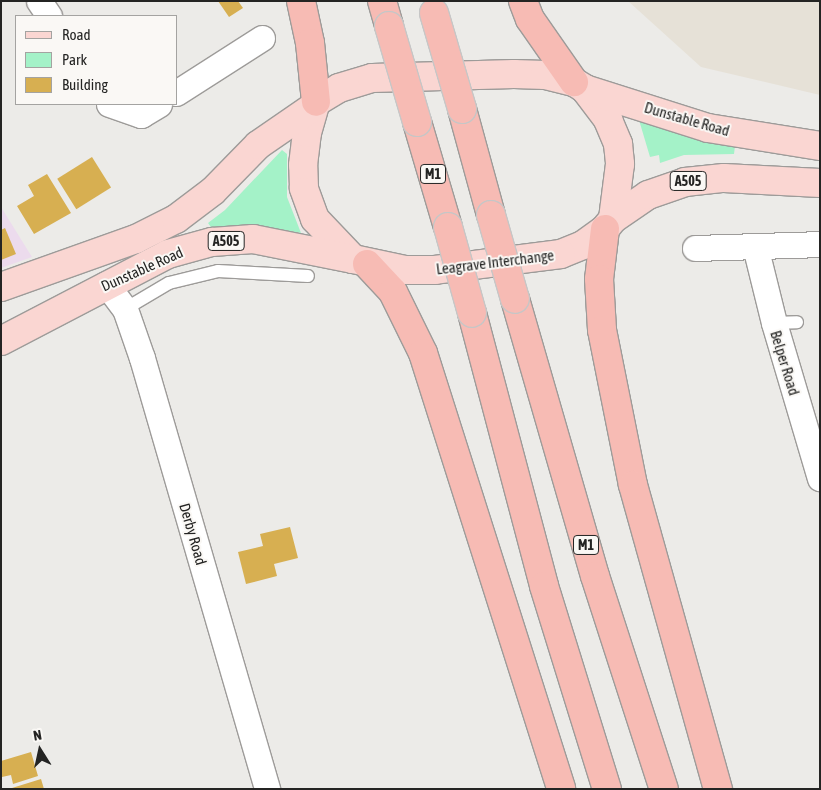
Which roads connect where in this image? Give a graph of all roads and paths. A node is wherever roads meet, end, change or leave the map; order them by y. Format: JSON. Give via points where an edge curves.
{"nodes":[{"id":1,"x":39,"y":1,"type":"edge"},
{"id":2,"x":301,"y":1,"type":"edge"},
{"id":3,"x":523,"y":1,"type":"edge"},
{"id":4,"x":432,"y":7,"type":"edge"},
{"id":5,"x":386,"y":14,"type":"edge"},
{"id":6,"x":48,"y":15,"type":"edge"},
{"id":7,"x":262,"y":38,"type":"dead end"},
{"id":8,"x":580,"y":85,"type":"junction"},
{"id":9,"x":178,"y":91,"type":"edge"},
{"id":10,"x":120,"y":105,"type":"edge"},
{"id":11,"x":315,"y":105,"type":"junction"},
{"id":12,"x":150,"y":109,"type":"edge"},
{"id":13,"x":820,"y":146,"type":"edge"},
{"id":14,"x":820,"y":182,"type":"edge"},
{"id":15,"x":609,"y":224,"type":"junction"},
{"id":16,"x":820,"y":244,"type":"edge"},
{"id":17,"x":755,"y":246,"type":"junction"},
{"id":18,"x":695,"y":248,"type":"dead end"},
{"id":19,"x":360,"y":262,"type":"junction"},
{"id":20,"x":308,"y":276,"type":"dead end"},
{"id":21,"x":106,"y":284,"type":"junction"},
{"id":22,"x":1,"y":287,"type":"edge"},
{"id":23,"x":125,"y":309,"type":"junction"},
{"id":24,"x":1,"y":341,"type":"edge"},
{"id":25,"x":820,"y":478,"type":"edge"},
{"id":26,"x":267,"y":789,"type":"edge"},
{"id":27,"x":561,"y":789,"type":"edge"},
{"id":28,"x":607,"y":789,"type":"edge"},
{"id":29,"x":664,"y":789,"type":"edge"},
{"id":30,"x":718,"y":789,"type":"edge"}],
"edges":[{"from":1,"to":6,"type":"street"},
{"from":2,"to":11,"type":"highway","via":[[310,42]]},
{"from":3,"to":8,"type":"highway","via":[[530,19]]},
{"from":4,"to":29,"type":"highway","number":"M1","bridge":true,"via":[[595,576]]},
{"from":5,"to":28,"type":"highway","number":"M1","bridge":true,"via":[[472,313],[544,586]]},
{"from":7,"to":9,"type":"street"},
{"from":8,"to":11,"type":"main road","via":[[545,75],[372,78],[339,88]]},
{"from":8,"to":13,"type":"main road","name":"Dunstable Road","via":[[708,128]]},
{"from":8,"to":15,"type":"main road","via":[[608,120],[618,144],[620,164]]},
{"from":10,"to":12,"type":"street"},
{"from":11,"to":19,"type":"main road","via":[[303,165],[307,202],[315,219]]},
{"from":11,"to":22,"type":"main road","name":"Dunstable Road","via":[[258,144],[213,190],[176,219],[136,239]]},
{"from":14,"to":15,"type":"main road","number":"A505","via":[[724,178],[685,182],[648,195]]},
{"from":15,"to":19,"type":"main road","name":"Leagrave Interchange","via":[[583,245],[561,254],[526,260],[435,270]]},
{"from":15,"to":30,"type":"highway","via":[[598,279],[602,330],[631,476]]},
{"from":16,"to":17,"type":"street"},
{"from":17,"to":18,"type":"street"},
{"from":17,"to":25,"type":"street","name":"Belper Road","via":[[785,322]]},
{"from":19,"to":21,"type":"main road","name":"Dunstable Road","number":"A505","via":[[253,239],[212,242],[168,254]]},
{"from":19,"to":27,"type":"highway","via":[[393,292],[424,353]]},
{"from":20,"to":23,"type":"lane","via":[[218,271],[169,284]]},
{"from":21,"to":23,"type":"street","name":"Derby Road"},
{"from":21,"to":24,"type":"main road","name":"Dunstable Road","number":"A505"},
{"from":23,"to":26,"type":"street","name":"Derby Road"}]}
